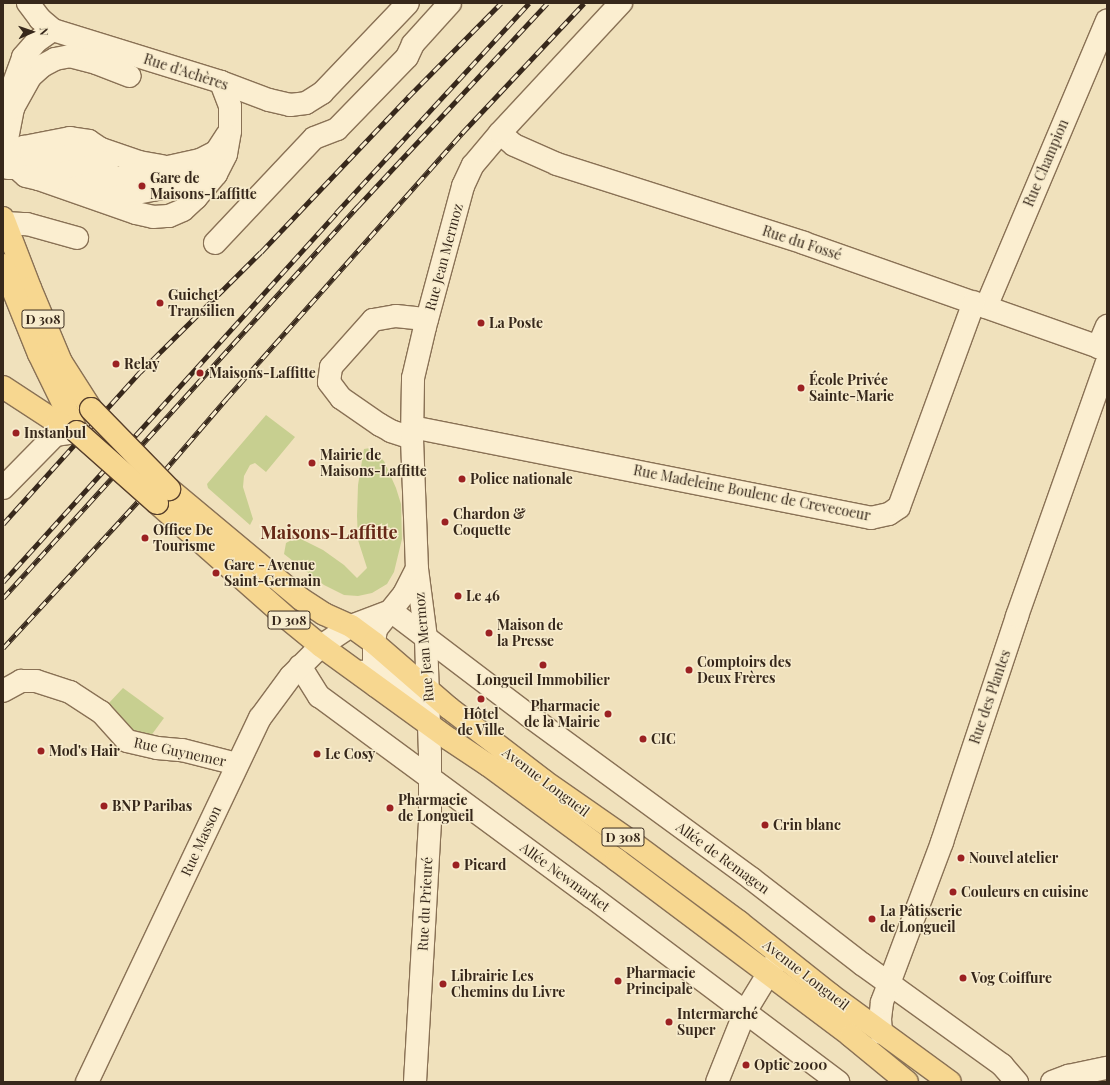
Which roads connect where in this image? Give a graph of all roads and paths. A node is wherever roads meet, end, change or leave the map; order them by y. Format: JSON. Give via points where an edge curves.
{"nodes":[{"id":1,"x":28,"y":3,"type":"edge"},
{"id":2,"x":408,"y":3,"type":"edge"},
{"id":3,"x":450,"y":3,"type":"edge"},
{"id":4,"x":621,"y":3,"type":"edge"},
{"id":5,"x":1107,"y":20,"type":"edge"},
{"id":6,"x":53,"y":30,"type":"junction"},
{"id":7,"x":130,"y":76,"type":"dead end"},
{"id":8,"x":221,"y":82,"type":"junction"},
{"id":9,"x":13,"y":108,"type":"junction"},
{"id":10,"x":230,"y":131,"type":"junction"},
{"id":11,"x":500,"y":133,"type":"junction"},
{"id":12,"x":3,"y":140,"type":"edge"},
{"id":13,"x":129,"y":158,"type":"junction"},
{"id":14,"x":8,"y":164,"type":"edge"},
{"id":15,"x":169,"y":167,"type":"junction"},
{"id":16,"x":216,"y":174,"type":"junction"},
{"id":17,"x":39,"y":179,"type":"junction"},
{"id":18,"x":69,"y":189,"type":"junction"},
{"id":19,"x":99,"y":200,"type":"junction"},
{"id":20,"x":4,"y":221,"type":"edge"},
{"id":21,"x":77,"y":238,"type":"dead end"},
{"id":22,"x":215,"y":243,"type":"dead end"},
{"id":23,"x":3,"y":265,"type":"edge"},
{"id":24,"x":980,"y":305,"type":"junction"},
{"id":25,"x":427,"y":319,"type":"junction"},
{"id":26,"x":1107,"y":326,"type":"edge"},
{"id":27,"x":1104,"y":353,"type":"edge"},
{"id":28,"x":3,"y":387,"type":"edge"},
{"id":29,"x":77,"y":432,"type":"junction"},
{"id":30,"x":412,"y":433,"type":"junction"},
{"id":31,"x":3,"y":488,"type":"edge"},
{"id":32,"x":163,"y":496,"type":"junction"},
{"id":33,"x":417,"y":569,"type":"junction"},
{"id":34,"x":391,"y":611,"type":"junction"},
{"id":35,"x":351,"y":626,"type":"junction"},
{"id":36,"x":426,"y":638,"type":"junction"},
{"id":37,"x":374,"y":643,"type":"junction"},
{"id":38,"x":321,"y":646,"type":"junction"},
{"id":39,"x":300,"y":666,"type":"junction"},
{"id":40,"x":369,"y":676,"type":"junction"},
{"id":41,"x":3,"y":691,"type":"edge"},
{"id":42,"x":429,"y":691,"type":"junction"},
{"id":43,"x":430,"y":725,"type":"junction"},
{"id":44,"x":236,"y":764,"type":"junction"},
{"id":45,"x":430,"y":778,"type":"junction"},
{"id":46,"x":774,"y":965,"type":"junction"},
{"id":47,"x":890,"y":984,"type":"junction"},
{"id":48,"x":745,"y":1012,"type":"junction"},
{"id":49,"x":881,"y":1033,"type":"junction"},
{"id":50,"x":1107,"y":1068,"type":"edge"},
{"id":51,"x":87,"y":1082,"type":"edge"},
{"id":52,"x":415,"y":1082,"type":"edge"},
{"id":53,"x":717,"y":1082,"type":"edge"},
{"id":54,"x":838,"y":1082,"type":"edge"},
{"id":55,"x":907,"y":1082,"type":"edge"},
{"id":56,"x":950,"y":1082,"type":"edge"},
{"id":57,"x":1016,"y":1082,"type":"edge"},
{"id":58,"x":1052,"y":1082,"type":"edge"}],
"edges":[{"from":1,"to":6,"type":"street","via":[[40,19]]},
{"from":2,"to":8,"type":"street","name":"Rue d'Achères","via":[[322,93],[306,104],[290,105],[269,100]]},
{"from":3,"to":22,"type":"street","via":[[413,44],[407,57],[337,129],[314,138]]},
{"from":4,"to":11,"type":"street","name":"Rue Jean Mermoz"},
{"from":5,"to":24,"type":"street","name":"Rue Champion"},
{"from":6,"to":8,"type":"street","name":"Rue d'Achères"},
{"from":6,"to":9,"type":"street","via":[[37,41],[23,57],[12,88]]},
{"from":7,"to":9,"type":"street","via":[[70,56],[55,59],[31,76]]},
{"from":8,"to":10,"type":"street","via":[[230,106]]},
{"from":9,"to":12,"type":"street","via":[[6,139]]},
{"from":10,"to":15,"type":"street","via":[[216,152],[200,160]]},
{"from":10,"to":16,"type":"street","via":[[226,154]]},
{"from":11,"to":24,"type":"street","name":"Rue du Fossé","via":[[514,145],[557,164],[796,241]]},
{"from":11,"to":25,"type":"street","name":"Rue Jean Mermoz","via":[[473,165],[463,186]]},
{"from":13,"to":14,"type":"street","via":[[101,149]]},
{"from":13,"to":15,"type":"street"},
{"from":13,"to":17,"type":"street"},
{"from":14,"to":17,"type":"street","via":[[26,176]]},
{"from":15,"to":18,"type":"street"},
{"from":16,"to":19,"type":"street","via":[[189,183]]},
{"from":16,"to":19,"type":"street","via":[[183,210],[169,216],[153,217]]},
{"from":17,"to":18,"type":"street"},
{"from":18,"to":19,"type":"street"},
{"from":20,"to":21,"type":"street","via":[[27,224]]},
{"from":20,"to":32,"type":"main road","number":"D 308","bridge":true,"via":[[61,362],[90,409]]},
{"from":23,"to":29,"type":"main road","number":"D 308","via":[[39,354]]},
{"from":24,"to":27,"type":"street","name":"Rue du Fossé"},
{"from":24,"to":30,"type":"street","name":"Rue Madeleine Boulenc de Crevecoeur","via":[[899,507],[889,514],[871,518]]},
{"from":25,"to":30,"type":"street","name":"Rue Jean Mermoz","via":[[413,378]]},
{"from":25,"to":30,"type":"street","name":"Rue Madeleine Boulenc de Crevecoeur","via":[[396,316],[373,320],[331,368],[329,382],[341,398],[380,425],[391,431]]},
{"from":26,"to":27,"type":"street","name":"Rue des Plantes"},
{"from":27,"to":47,"type":"street","name":"Rue des Plantes","via":[[942,842]]},
{"from":28,"to":29,"type":"main road","via":[[58,424]]},
{"from":29,"to":31,"type":"street","via":[[55,435]]},
{"from":29,"to":32,"type":"main road","number":"D 308","bridge":true},
{"from":30,"to":33,"type":"street","name":"Rue Jean Mermoz"},
{"from":32,"to":35,"type":"main road","name":"Avenue Longueil","number":"D 308","via":[[301,599],[324,614]]},
{"from":32,"to":38,"type":"main road","name":"Avenue Longueil","number":"D 308","via":[[288,619]]},
{"from":33,"to":34,"type":"street","name":"Rue Jean Mermoz","via":[[411,583]]},
{"from":33,"to":36,"type":"street","name":"Rue Jean Mermoz"},
{"from":34,"to":35,"type":"street","name":"Rue Masson"},
{"from":34,"to":36,"type":"street","name":"Allée de Remagen"},
{"from":34,"to":37,"type":"street","name":"Rue Jean Mermoz","via":[[376,629]]},
{"from":35,"to":37,"type":"main road","name":"Avenue Longueil","number":"D 308"},
{"from":35,"to":38,"type":"street","name":"Rue Masson"},
{"from":36,"to":42,"type":"street","name":"Rue Jean Mermoz"},
{"from":36,"to":47,"type":"street","name":"Allée de Remagen"},
{"from":37,"to":40,"type":"street","name":"Rue Jean Mermoz"},
{"from":37,"to":42,"type":"main road","name":"Avenue Longueil","number":"D 308"},
{"from":38,"to":39,"type":"street","name":"Rue Masson"},
{"from":38,"to":40,"type":"main road","name":"Avenue Longueil","number":"D 308"},
{"from":39,"to":44,"type":"street","name":"Rue Masson","via":[[260,718]]},
{"from":39,"to":45,"type":"street","name":"Allée Newmarket","via":[[318,696]]},
{"from":40,"to":42,"type":"street","via":[[387,672],[419,695]]},
{"from":40,"to":43,"type":"main road","name":"Avenue Longueil","number":"D 308"},
{"from":41,"to":44,"type":"street","name":"Rue Guynemer","via":[[21,681],[36,681],[70,692],[101,712],[127,742],[182,750]]},
{"from":42,"to":43,"type":"street","name":"Rue Jean Mermoz"},
{"from":42,"to":46,"type":"main road","name":"Avenue Longueil","number":"D 308","via":[[544,781],[739,922]]},
{"from":43,"to":45,"type":"street","name":"Rue du Prieuré"},
{"from":43,"to":46,"type":"main road","name":"Avenue Longueil","number":"D 308"},
{"from":44,"to":51,"type":"street","name":"Rue Masson"},
{"from":45,"to":48,"type":"street","name":"Allée Newmarket"},
{"from":45,"to":52,"type":"street","name":"Rue du Prieuré","via":[[430,820]]},
{"from":46,"to":48,"type":"street"},
{"from":46,"to":49,"type":"main road","name":"Avenue Longueil","number":"D 308"},
{"from":46,"to":55,"type":"main road","name":"Avenue Longueil","number":"D 308","via":[[851,1036]]},
{"from":47,"to":49,"type":"street","name":"Rue des Plantes","via":[[882,1002]]},
{"from":47,"to":57,"type":"street","name":"Allée de Remagen","via":[[1002,1065]]},
{"from":48,"to":53,"type":"street"},
{"from":48,"to":54,"type":"street","name":"Allée Newmarket"},
{"from":49,"to":56,"type":"main road","name":"Avenue Longueil","number":"D 308"},
{"from":50,"to":58,"type":"street"}]}
